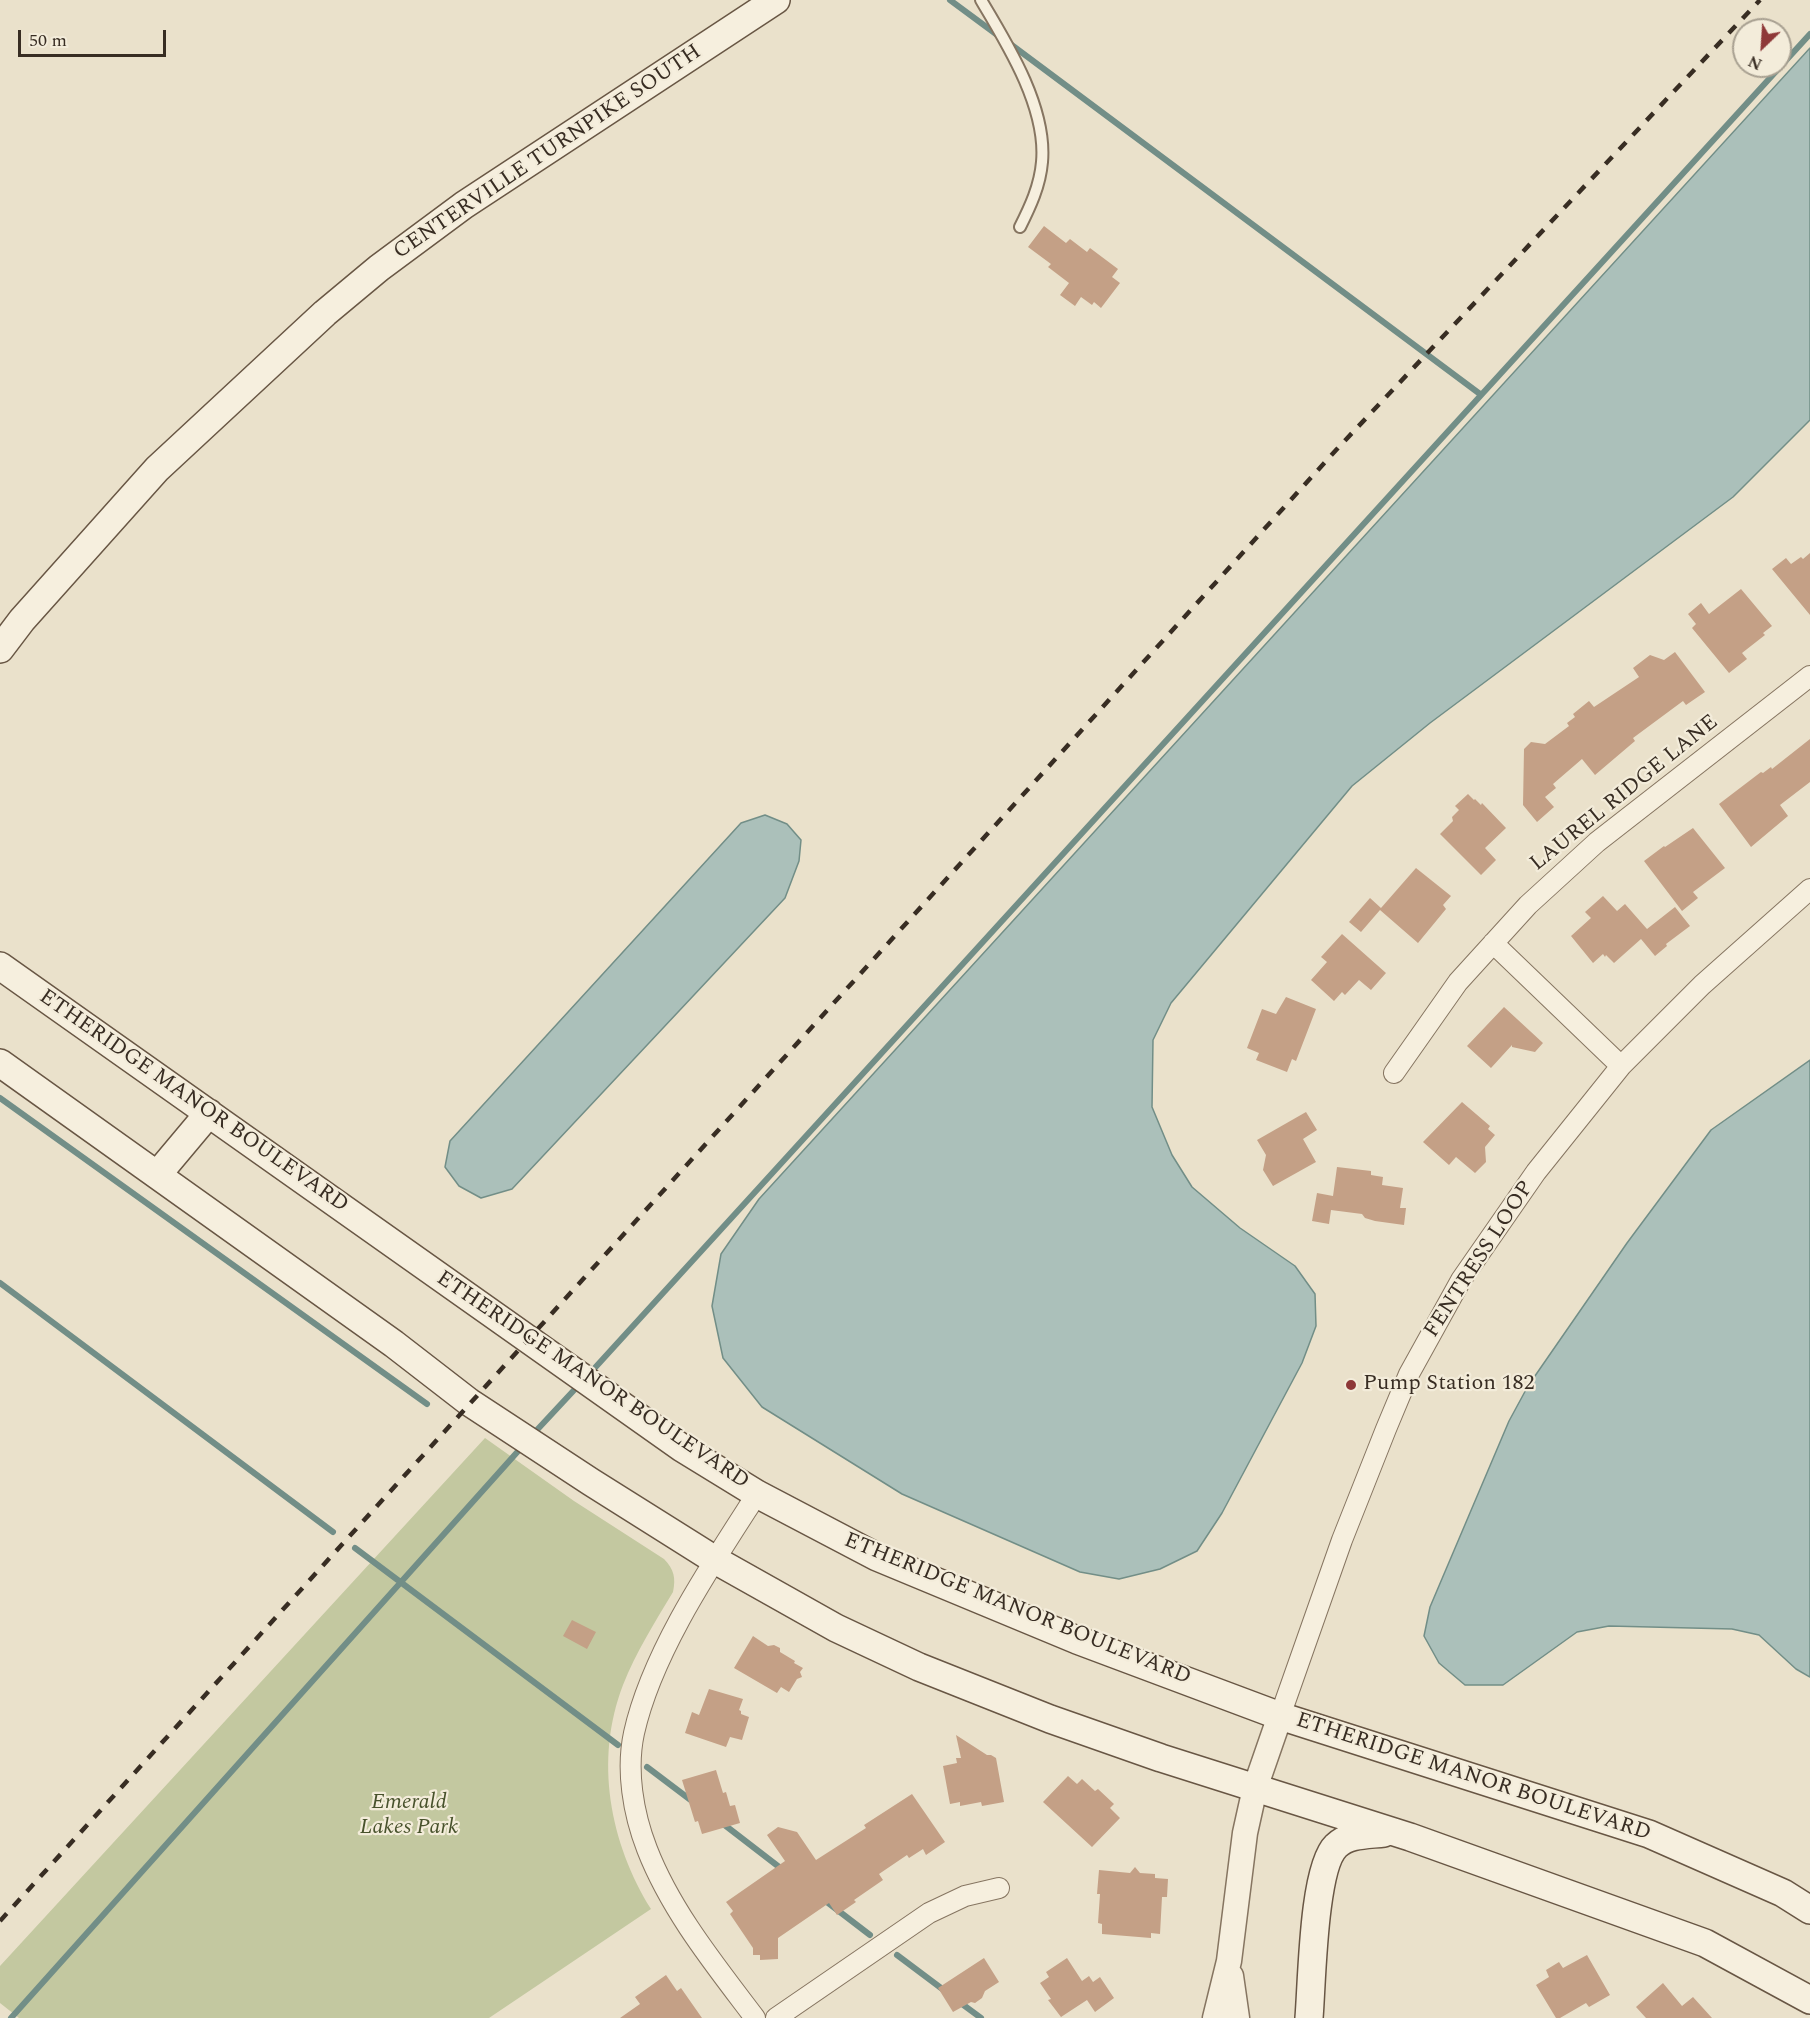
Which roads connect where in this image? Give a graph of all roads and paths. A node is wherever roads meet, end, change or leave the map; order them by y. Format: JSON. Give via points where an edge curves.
{"nodes":[{"id":1,"x":776,"y":0,"type":"edge"},
{"id":2,"x":981,"y":0,"type":"edge"},
{"id":3,"x":1020,"y":227,"type":"dead end"},
{"id":4,"x":0,"y":649,"type":"edge"},
{"id":5,"x":1810,"y":676,"type":"edge"},
{"id":6,"x":1810,"y":890,"type":"edge"},
{"id":7,"x":1493,"y":943,"type":"junction"},
{"id":8,"x":0,"y":966,"type":"edge"},
{"id":9,"x":0,"y":1063,"type":"edge"},
{"id":10,"x":1621,"y":1066,"type":"junction"},
{"id":11,"x":1394,"y":1073,"type":"dead end"},
{"id":12,"x":208,"y":1113,"type":"junction"},
{"id":13,"x":157,"y":1175,"type":"junction"},
{"id":14,"x":757,"y":1494,"type":"junction"},
{"id":15,"x":715,"y":1560,"type":"junction"},
{"id":16,"x":1280,"y":1716,"type":"junction"},
{"id":17,"x":1255,"y":1788,"type":"junction"},
{"id":18,"x":1393,"y":1832,"type":"junction"},
{"id":19,"x":999,"y":1888,"type":"dead end"},
{"id":20,"x":1810,"y":1910,"type":"edge"},
{"id":21,"x":1229,"y":1961,"type":"junction"},
{"id":22,"x":1810,"y":2000,"type":"edge"},
{"id":23,"x":779,"y":2017,"type":"edge"},
{"id":24,"x":754,"y":2018,"type":"edge"},
{"id":25,"x":1215,"y":2018,"type":"edge"},
{"id":26,"x":1237,"y":2018,"type":"edge"},
{"id":27,"x":1309,"y":2018,"type":"edge"}],
"edges":[{"from":1,"to":4,"type":"main road","name":"CENTERVILLE TURNPIKE SOUTH","via":[[464,205],[325,313],[157,469]]},
{"from":2,"to":3,"type":"lane","via":[[1025,83],[1040,123],[1042,162],[1034,199]]},
{"from":5,"to":7,"type":"street","name":"LAUREL RIDGE LANE","via":[[1597,842]]},
{"from":6,"to":10,"type":"street","name":"FENTRESS LOOP","via":[[1702,985]]},
{"from":7,"to":10,"type":"street"},
{"from":7,"to":11,"type":"street","name":"LAUREL RIDGE LANE","via":[[1458,982]]},
{"from":8,"to":12,"type":"main road","name":"ETHERIDGE MANOR BOULEVARD"},
{"from":9,"to":13,"type":"main road"},
{"from":10,"to":16,"type":"street","name":"FENTRESS LOOP","via":[[1536,1172],[1461,1280],[1409,1374],[1342,1540]]},
{"from":12,"to":13,"type":"main road"},
{"from":12,"to":14,"type":"main road","name":"ETHERIDGE MANOR BOULEVARD","via":[[682,1448]]},
{"from":13,"to":15,"type":"main road","via":[[469,1402]]},
{"from":14,"to":15,"type":"street"},
{"from":14,"to":16,"type":"main road","name":"ETHERIDGE MANOR BOULEVARD","via":[[877,1557],[1077,1640]]},
{"from":15,"to":17,"type":"main road","via":[[836,1628],[919,1667],[1050,1719]]},
{"from":15,"to":24,"type":"street","via":[[669,1642],[646,1693],[634,1734],[631,1775],[635,1812],[668,1893]]},
{"from":16,"to":17,"type":"street","name":"FENTRESS LOOP"},
{"from":16,"to":20,"type":"main road","name":"ETHERIDGE MANOR BOULEVARD","via":[[1649,1834],[1783,1893]]},
{"from":17,"to":18,"type":"main road"},
{"from":17,"to":21,"type":"street","name":"FENTRESS LOOP","via":[[1245,1833]]},
{"from":18,"to":22,"type":"main road","via":[[1706,1943]]},
{"from":18,"to":27,"type":"main road","via":[[1348,1838],[1335,1846],[1326,1860]]},
{"from":19,"to":23,"type":"street","via":[[965,1896],[929,1913]]},
{"from":21,"to":25,"type":"street","name":"FENTRESS LOOP"},
{"from":21,"to":26,"type":"street","name":"FENTRESS LOOP"}]}
